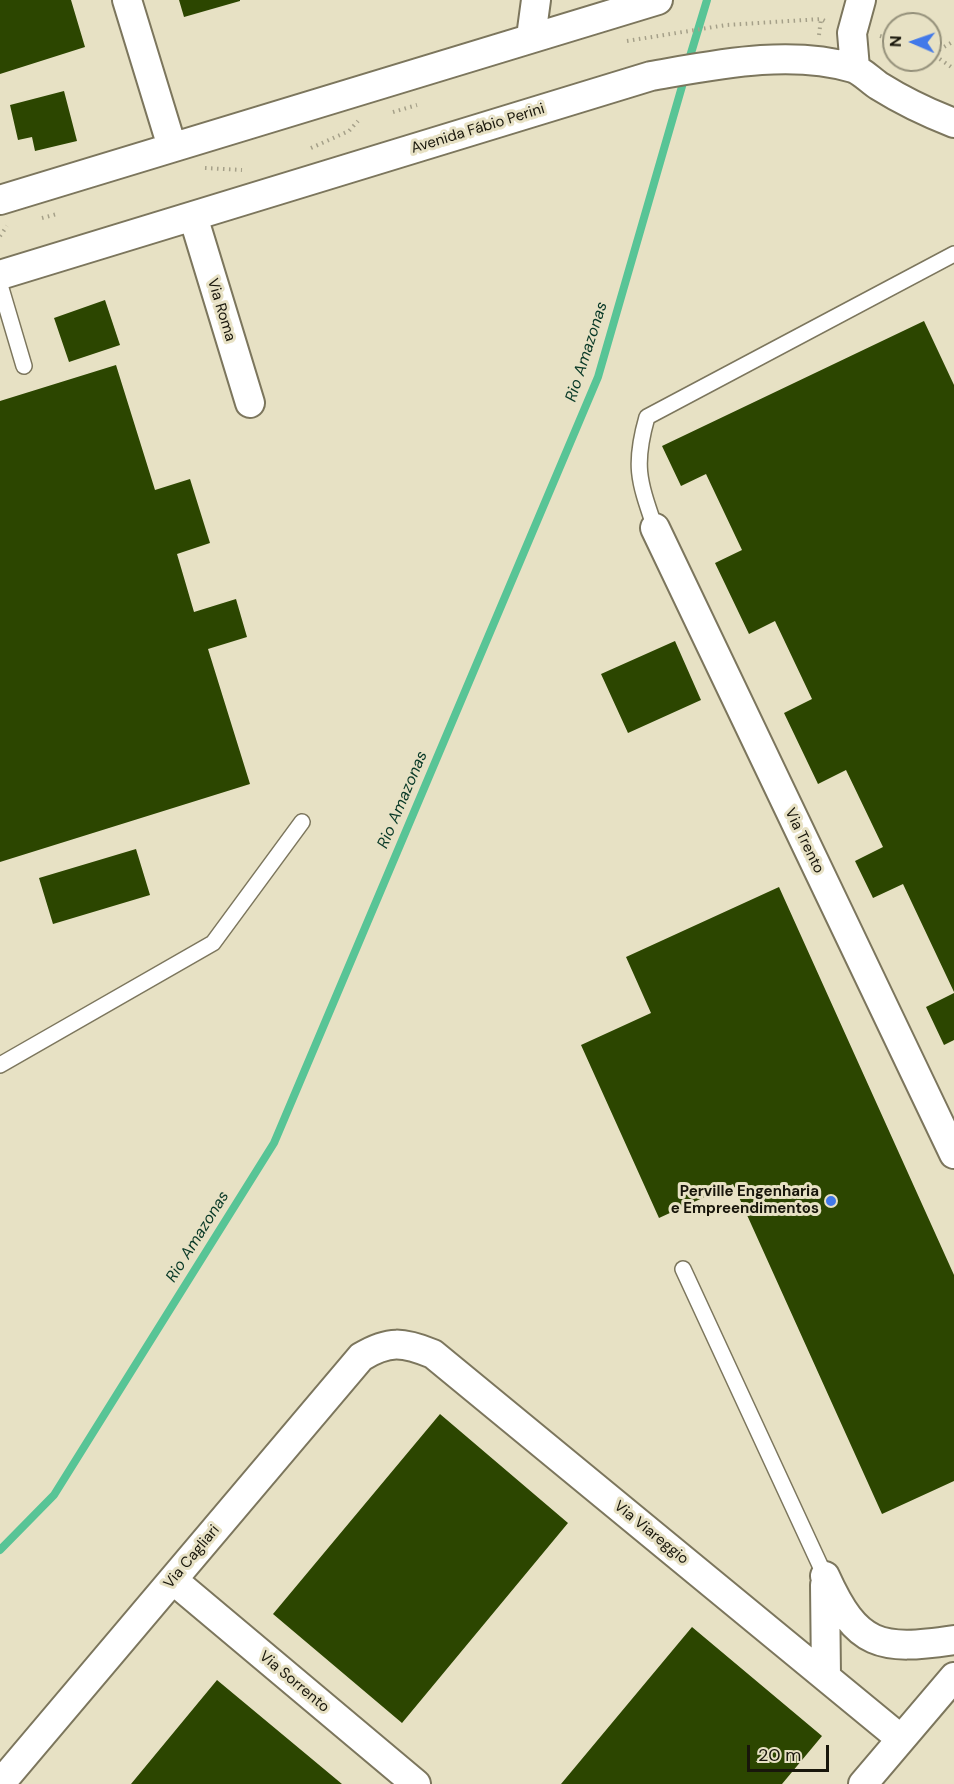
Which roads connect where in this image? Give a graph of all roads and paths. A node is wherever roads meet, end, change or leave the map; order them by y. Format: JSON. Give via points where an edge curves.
{"nodes":[{"id":1,"x":127,"y":0,"type":"edge"},
{"id":2,"x":536,"y":0,"type":"edge"},
{"id":3,"x":658,"y":0,"type":"edge"},
{"id":4,"x":861,"y":0,"type":"edge"},
{"id":5,"x":619,"y":5,"type":"edge"},
{"id":6,"x":852,"y":33,"type":"junction"},
{"id":7,"x":531,"y":37,"type":"junction"},
{"id":8,"x":645,"y":37,"type":"dead end"},
{"id":9,"x":882,"y":38,"type":"edge"},
{"id":10,"x":942,"y":60,"type":"edge"},
{"id":11,"x":855,"y":69,"type":"junction"},
{"id":12,"x":954,"y":69,"type":"edge"},
{"id":13,"x":954,"y":123,"type":"edge"},
{"id":14,"x":172,"y":147,"type":"junction"},
{"id":15,"x":0,"y":200,"type":"edge"},
{"id":16,"x":193,"y":216,"type":"junction"},
{"id":17,"x":954,"y":254,"type":"edge"},
{"id":18,"x":0,"y":275,"type":"edge"},
{"id":19,"x":0,"y":285,"type":"edge"},
{"id":20,"x":24,"y":366,"type":"dead end"},
{"id":21,"x":250,"y":403,"type":"dead end"},
{"id":22,"x":655,"y":528,"type":"joint"},
{"id":23,"x":302,"y":822,"type":"dead end"},
{"id":24,"x":0,"y":1065,"type":"edge"},
{"id":25,"x":944,"y":1105,"type":"edge"},
{"id":26,"x":954,"y":1154,"type":"edge"},
{"id":27,"x":683,"y":1269,"type":"dead end"},
{"id":28,"x":393,"y":1343,"type":"joint"},
{"id":29,"x":825,"y":1576,"type":"junction"},
{"id":30,"x":173,"y":1580,"type":"junction"},
{"id":31,"x":954,"y":1640,"type":"edge"},
{"id":32,"x":826,"y":1676,"type":"junction"},
{"id":33,"x":954,"y":1677,"type":"edge"},
{"id":34,"x":901,"y":1739,"type":"junction"},
{"id":35,"x":0,"y":1784,"type":"edge"},
{"id":36,"x":416,"y":1784,"type":"edge"},
{"id":37,"x":863,"y":1784,"type":"edge"}],
"edges":[{"from":1,"to":14,"type":"street"},
{"from":2,"to":7,"type":"street"},
{"from":3,"to":5,"type":"street"},
{"from":4,"to":6,"type":"street"},
{"from":5,"to":7,"type":"street"},
{"from":6,"to":8,"type":"path","via":[[821,19],[726,25]]},
{"from":6,"to":9,"type":"path"},
{"from":6,"to":11,"type":"street"},
{"from":7,"to":14,"type":"street"},
{"from":10,"to":12,"type":"path"},
{"from":11,"to":13,"type":"street","name":"Avenida Fábio Perini","via":[[904,101]]},
{"from":11,"to":16,"type":"street","name":"Avenida Fábio Perini","via":[[780,61],[702,67],[651,76]]},
{"from":14,"to":15,"type":"street"},
{"from":16,"to":18,"type":"street","name":"Avenida Fábio Perini"},
{"from":16,"to":21,"type":"street","name":"Via Roma"},
{"from":17,"to":22,"type":"lane","via":[[647,417],[638,447],[638,479]]},
{"from":19,"to":20,"type":"lane"},
{"from":22,"to":25,"type":"street","name":"Via Trento"},
{"from":23,"to":24,"type":"lane","via":[[213,943]]},
{"from":25,"to":26,"type":"street","name":"Via Trento"},
{"from":27,"to":29,"type":"lane"},
{"from":28,"to":30,"type":"street","name":"Via Cagliari","via":[[361,1357]]},
{"from":28,"to":32,"type":"street","name":"Via Viareggio","via":[[433,1354]]},
{"from":29,"to":31,"type":"street","via":[[848,1621],[880,1642],[906,1645]]},
{"from":29,"to":32,"type":"street"},
{"from":30,"to":35,"type":"street","name":"Via Cagliari"},
{"from":30,"to":36,"type":"street","name":"Via Sorrento"},
{"from":32,"to":34,"type":"street","name":"Via Viareggio"},
{"from":33,"to":34,"type":"street"},
{"from":34,"to":37,"type":"street"}]}
